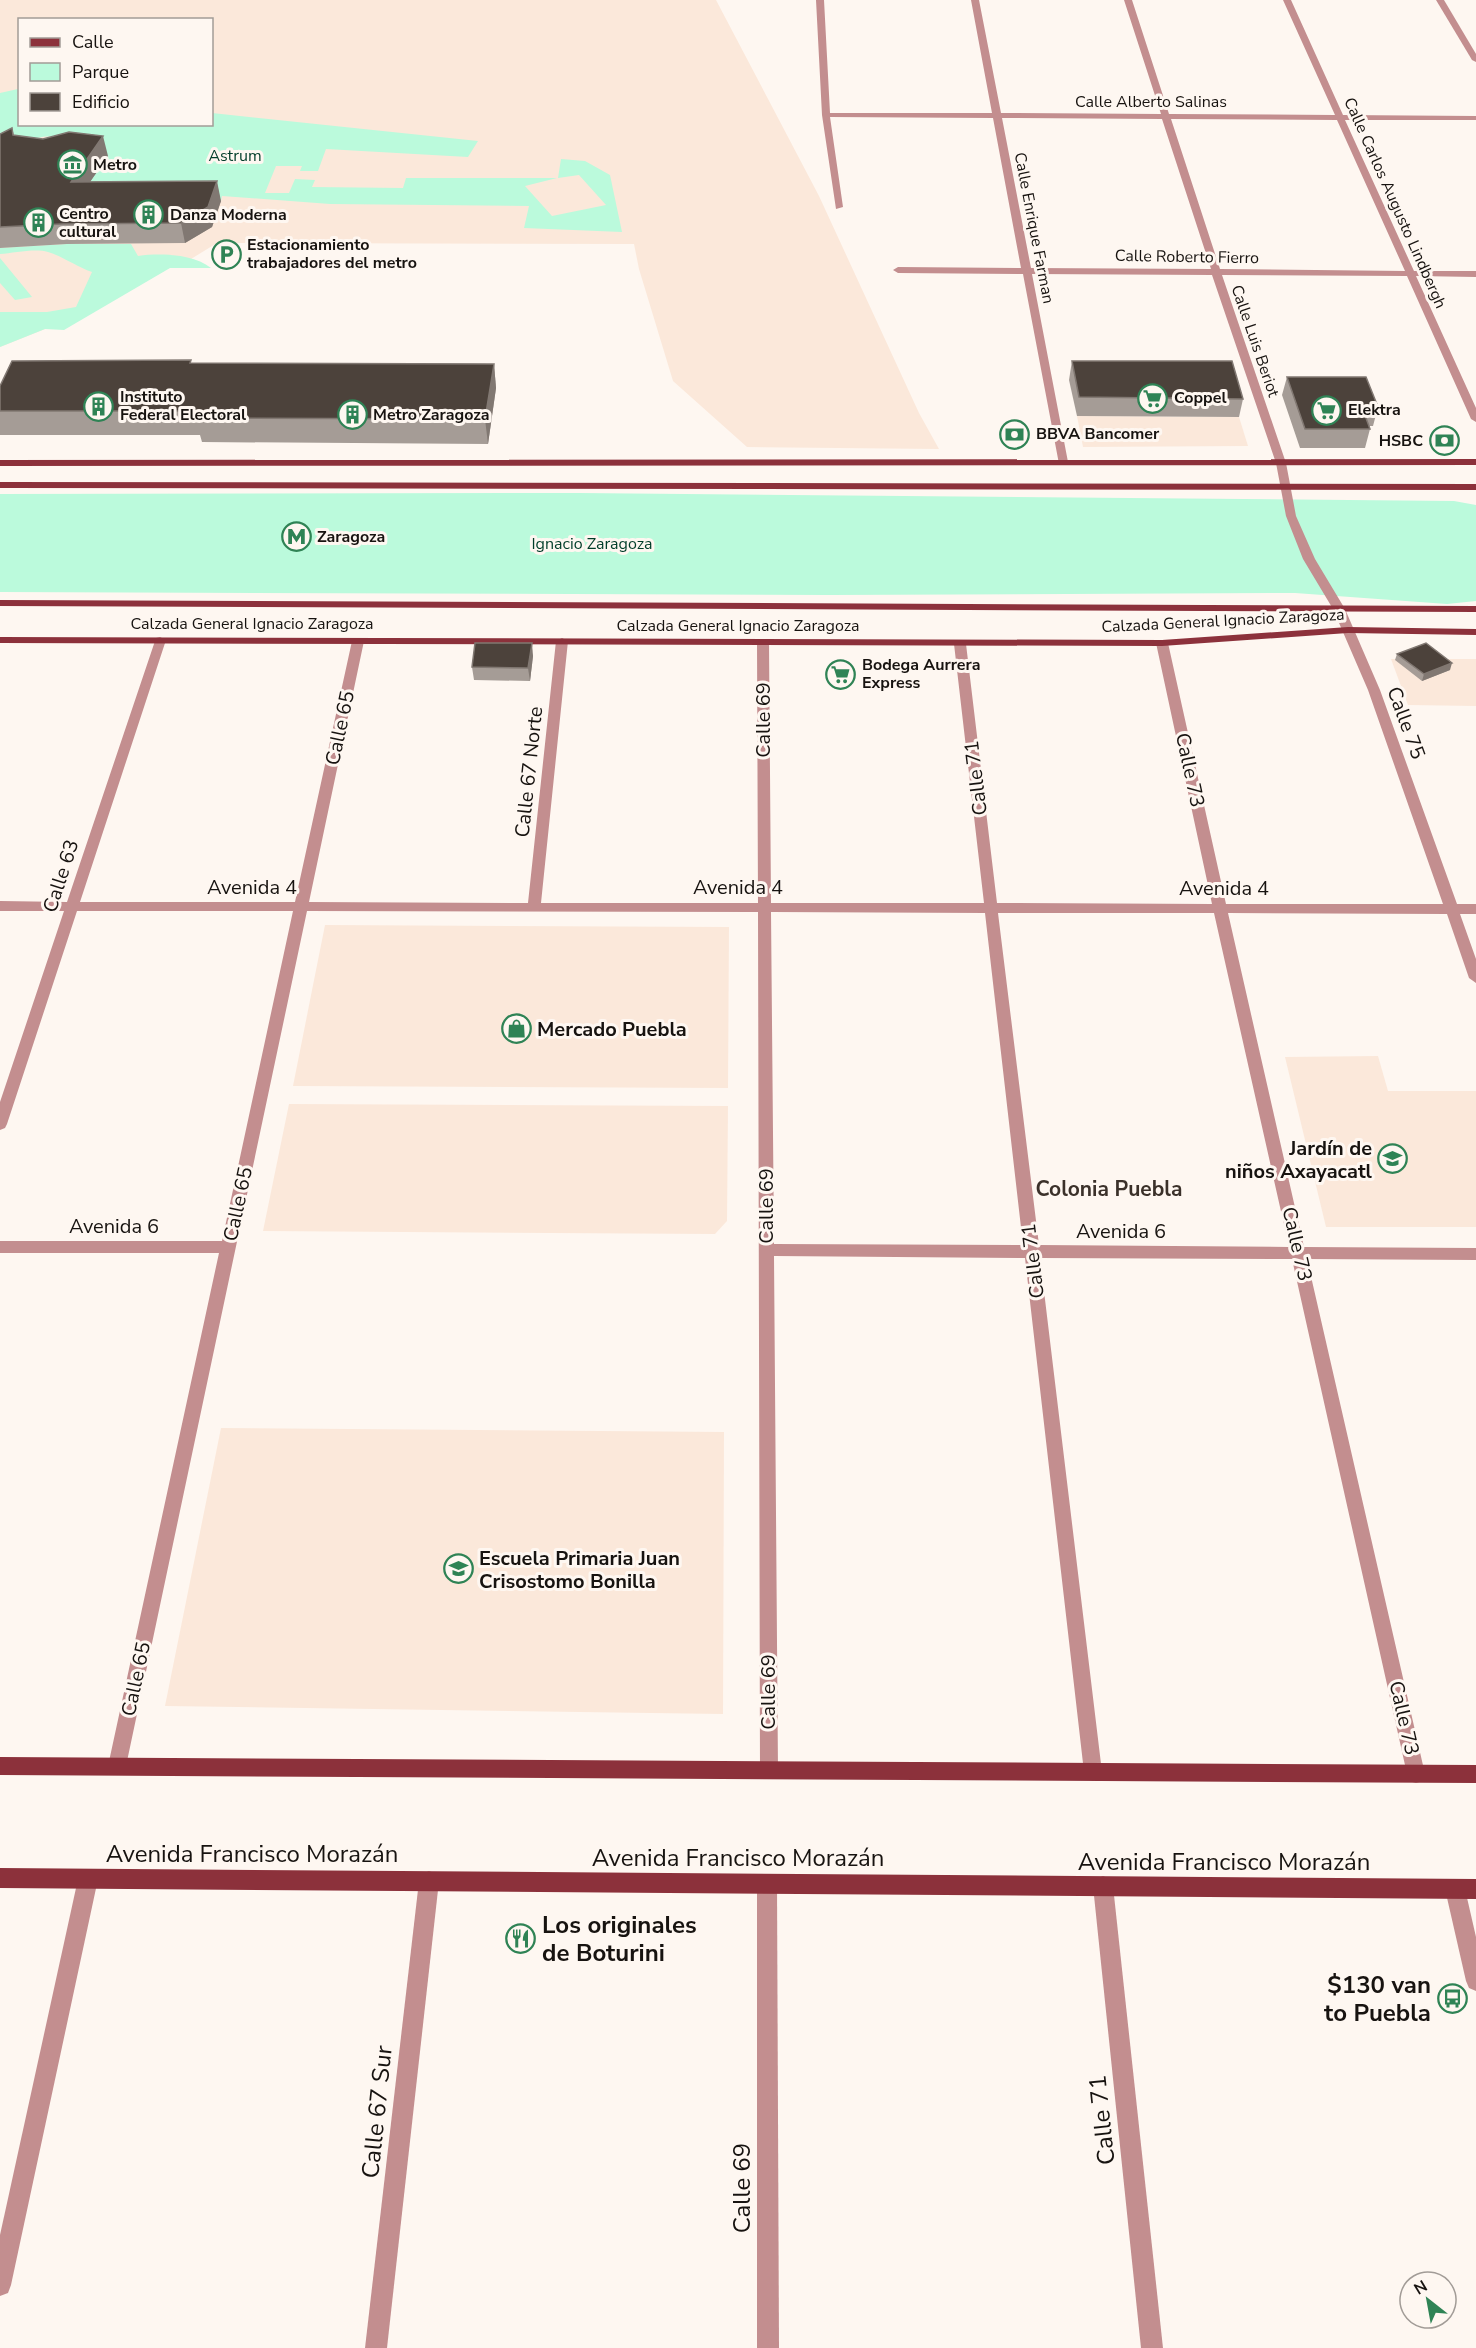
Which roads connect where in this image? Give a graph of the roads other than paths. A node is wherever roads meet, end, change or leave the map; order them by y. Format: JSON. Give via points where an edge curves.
{"nodes":[{"id":1,"x":820,"y":0,"type":"edge"},
{"id":2,"x":975,"y":0,"type":"edge"},
{"id":3,"x":1128,"y":0,"type":"edge"},
{"id":4,"x":1287,"y":0,"type":"edge"},
{"id":5,"x":1440,"y":0,"type":"edge"},
{"id":6,"x":1476,"y":60,"type":"edge"},
{"id":7,"x":826,"y":115,"type":"junction"},
{"id":8,"x":1165,"y":116,"type":"junction"},
{"id":9,"x":997,"y":117,"type":"junction"},
{"id":10,"x":1339,"y":117,"type":"junction"},
{"id":11,"x":1476,"y":118,"type":"edge"},
{"id":12,"x":839,"y":207,"type":"dead end"},
{"id":13,"x":898,"y":270,"type":"dead end"},
{"id":14,"x":1027,"y":270,"type":"junction"},
{"id":15,"x":1216,"y":272,"type":"junction"},
{"id":16,"x":1411,"y":274,"type":"junction"},
{"id":17,"x":1476,"y":274,"type":"edge"},
{"id":18,"x":1476,"y":419,"type":"edge"},
{"id":19,"x":1063,"y":462,"type":"junction"},
{"id":20,"x":1476,"y":462,"type":"edge"},
{"id":21,"x":0,"y":463,"type":"edge"},
{"id":22,"x":1281,"y":463,"type":"junction"},
{"id":23,"x":612,"y":464,"type":"junction"},
{"id":24,"x":0,"y":485,"type":"edge"},
{"id":25,"x":565,"y":486,"type":"junction"},
{"id":26,"x":639,"y":487,"type":"junction"},
{"id":27,"x":1476,"y":487,"type":"edge"},
{"id":28,"x":1285,"y":488,"type":"junction"},
{"id":29,"x":0,"y":603,"type":"edge"},
{"id":30,"x":1340,"y":609,"type":"junction"},
{"id":31,"x":1476,"y":609,"type":"edge"},
{"id":32,"x":1348,"y":630,"type":"junction"},
{"id":33,"x":1476,"y":632,"type":"edge"},
{"id":34,"x":0,"y":640,"type":"edge"},
{"id":35,"x":160,"y":640,"type":"junction"},
{"id":36,"x":358,"y":641,"type":"junction"},
{"id":37,"x":562,"y":641,"type":"junction"},
{"id":38,"x":763,"y":642,"type":"junction"},
{"id":39,"x":960,"y":644,"type":"junction"},
{"id":40,"x":1162,"y":644,"type":"junction"},
{"id":41,"x":0,"y":906,"type":"edge"},
{"id":42,"x":72,"y":906,"type":"junction"},
{"id":43,"x":302,"y":906,"type":"junction"},
{"id":44,"x":534,"y":906,"type":"junction"},
{"id":45,"x":764,"y":907,"type":"junction"},
{"id":46,"x":991,"y":907,"type":"junction"},
{"id":47,"x":1220,"y":907,"type":"junction"},
{"id":48,"x":1452,"y":909,"type":"junction"},
{"id":49,"x":1476,"y":909,"type":"edge"},
{"id":50,"x":1476,"y":978,"type":"edge"},
{"id":51,"x":0,"y":1124,"type":"edge"},
{"id":52,"x":0,"y":1247,"type":"edge"},
{"id":53,"x":228,"y":1247,"type":"junction"},
{"id":54,"x":766,"y":1250,"type":"junction"},
{"id":55,"x":1032,"y":1252,"type":"junction"},
{"id":56,"x":1299,"y":1254,"type":"junction"},
{"id":57,"x":1476,"y":1254,"type":"edge"},
{"id":58,"x":0,"y":1766,"type":"edge"},
{"id":59,"x":117,"y":1766,"type":"junction"},
{"id":60,"x":769,"y":1770,"type":"junction"},
{"id":61,"x":1093,"y":1772,"type":"junction"},
{"id":62,"x":1416,"y":1773,"type":"junction"},
{"id":63,"x":1476,"y":1774,"type":"edge"},
{"id":64,"x":0,"y":1878,"type":"edge"},
{"id":65,"x":88,"y":1879,"type":"junction"},
{"id":66,"x":429,"y":1881,"type":"junction"},
{"id":67,"x":767,"y":1884,"type":"junction"},
{"id":68,"x":1103,"y":1886,"type":"junction"},
{"id":69,"x":1455,"y":1889,"type":"junction"},
{"id":70,"x":1476,"y":1889,"type":"edge"},
{"id":71,"x":1476,"y":1981,"type":"edge"},
{"id":72,"x":0,"y":2285,"type":"edge"},
{"id":73,"x":376,"y":2348,"type":"edge"},
{"id":74,"x":768,"y":2348,"type":"edge"},
{"id":75,"x":1152,"y":2348,"type":"edge"}],
"edges":[{"from":1,"to":7,"type":"street"},
{"from":2,"to":9,"type":"street","name":"Calle Enrique Farman"},
{"from":3,"to":8,"type":"street","name":"Calle Luis Beriot"},
{"from":4,"to":10,"type":"street","name":"Calle Carlos Augusto Lindbergh"},
{"from":5,"to":6,"type":"street"},
{"from":7,"to":9,"type":"street","name":"Calle Alberto Salinas"},
{"from":7,"to":12,"type":"street"},
{"from":8,"to":9,"type":"street","name":"Calle Alberto Salinas"},
{"from":8,"to":10,"type":"street","name":"Calle Alberto Salinas"},
{"from":8,"to":15,"type":"street","name":"Calle Luis Beriot"},
{"from":9,"to":14,"type":"street","name":"Calle Enrique Farman"},
{"from":10,"to":11,"type":"street","name":"Calle Alberto Salinas"},
{"from":10,"to":16,"type":"street","name":"Calle Carlos Augusto Lindbergh"},
{"from":13,"to":14,"type":"street","name":"Calle Roberto Fierro"},
{"from":14,"to":15,"type":"street","name":"Calle Roberto Fierro"},
{"from":14,"to":19,"type":"street","name":"Calle Enrique Farman"},
{"from":15,"to":16,"type":"street","name":"Calle Roberto Fierro"},
{"from":15,"to":22,"type":"street","name":"Calle Luis Beriot"},
{"from":16,"to":17,"type":"street","name":"Calle Roberto Fierro"},
{"from":16,"to":18,"type":"street","name":"Calle Carlos Augusto Lindbergh"},
{"from":19,"to":22,"type":"main road"},
{"from":19,"to":23,"type":"main road"},
{"from":20,"to":22,"type":"main road"},
{"from":21,"to":23,"type":"main road"},
{"from":22,"to":28,"type":"street","name":"Calle Luis Beriot"},
{"from":23,"to":25,"type":"main road"},
{"from":23,"to":26,"type":"main road"},
{"from":24,"to":25,"type":"main road"},
{"from":25,"to":26,"type":"main road"},
{"from":26,"to":28,"type":"main road"},
{"from":27,"to":28,"type":"main road"},
{"from":28,"to":30,"type":"street","name":"Calle 75","via":[[1291,516],[1309,559]]},
{"from":29,"to":30,"type":"main road","name":"Calzada General Ignacio Zaragoza"},
{"from":30,"to":31,"type":"main road","name":"Calzada General Ignacio Zaragoza"},
{"from":30,"to":32,"type":"street","name":"Calle 75"},
{"from":32,"to":33,"type":"main road","name":"Calzada General Ignacio Zaragoza"},
{"from":32,"to":40,"type":"main road","name":"Calzada General Ignacio Zaragoza"},
{"from":32,"to":48,"type":"street","name":"Calle 75","via":[[1374,690]]},
{"from":34,"to":35,"type":"main road","name":"Calzada General Ignacio Zaragoza"},
{"from":35,"to":36,"type":"main road","name":"Calzada General Ignacio Zaragoza"},
{"from":35,"to":42,"type":"street","name":"Calle 63"},
{"from":36,"to":37,"type":"main road","name":"Calzada General Ignacio Zaragoza"},
{"from":36,"to":43,"type":"street","name":"Calle 65"},
{"from":37,"to":38,"type":"main road","name":"Calzada General Ignacio Zaragoza"},
{"from":37,"to":44,"type":"street","name":"Calle 67 Norte"},
{"from":38,"to":39,"type":"main road","name":"Calzada General Ignacio Zaragoza"},
{"from":38,"to":45,"type":"street","name":"Calle 69"},
{"from":39,"to":40,"type":"main road","name":"Calzada General Ignacio Zaragoza"},
{"from":39,"to":46,"type":"street","name":"Calle 71"},
{"from":40,"to":47,"type":"street","name":"Calle 73"},
{"from":41,"to":42,"type":"street","name":"Avenida 4"},
{"from":42,"to":43,"type":"street","name":"Avenida 4"},
{"from":42,"to":51,"type":"street","name":"Calle 63"},
{"from":43,"to":44,"type":"street","name":"Avenida 4"},
{"from":43,"to":53,"type":"street","name":"Calle 65"},
{"from":44,"to":45,"type":"street","name":"Avenida 4"},
{"from":45,"to":46,"type":"street","name":"Avenida 4"},
{"from":45,"to":54,"type":"street","name":"Calle 69"},
{"from":46,"to":47,"type":"street","name":"Avenida 4"},
{"from":46,"to":55,"type":"street","name":"Calle 71"},
{"from":47,"to":48,"type":"street","name":"Avenida 4"},
{"from":47,"to":56,"type":"street","name":"Calle 73"},
{"from":48,"to":49,"type":"street","name":"Avenida 4"},
{"from":48,"to":50,"type":"street","name":"Calle 75"},
{"from":52,"to":53,"type":"street","name":"Avenida 6"},
{"from":53,"to":59,"type":"street","name":"Calle 65"},
{"from":54,"to":55,"type":"street","name":"Avenida 6"},
{"from":54,"to":60,"type":"street","name":"Calle 69"},
{"from":55,"to":56,"type":"street","name":"Avenida 6"},
{"from":55,"to":61,"type":"street","name":"Calle 71"},
{"from":56,"to":57,"type":"street","name":"Avenida 6"},
{"from":56,"to":62,"type":"street","name":"Calle 73"},
{"from":58,"to":59,"type":"main road"},
{"from":59,"to":60,"type":"main road"},
{"from":60,"to":61,"type":"main road"},
{"from":61,"to":62,"type":"main road"},
{"from":62,"to":63,"type":"main road"},
{"from":64,"to":65,"type":"main road","name":"Avenida Francisco Morazán"},
{"from":65,"to":66,"type":"main road","name":"Avenida Francisco Morazán"},
{"from":65,"to":72,"type":"street"},
{"from":66,"to":67,"type":"main road","name":"Avenida Francisco Morazán"},
{"from":66,"to":73,"type":"street","name":"Calle 67 Sur"},
{"from":67,"to":68,"type":"main road","name":"Avenida Francisco Morazán"},
{"from":67,"to":74,"type":"street","name":"Calle 69"},
{"from":68,"to":69,"type":"main road","name":"Avenida Francisco Morazán"},
{"from":68,"to":75,"type":"street","name":"Calle 71"},
{"from":69,"to":70,"type":"main road","name":"Avenida Francisco Morazán"},
{"from":69,"to":71,"type":"street"}]}
